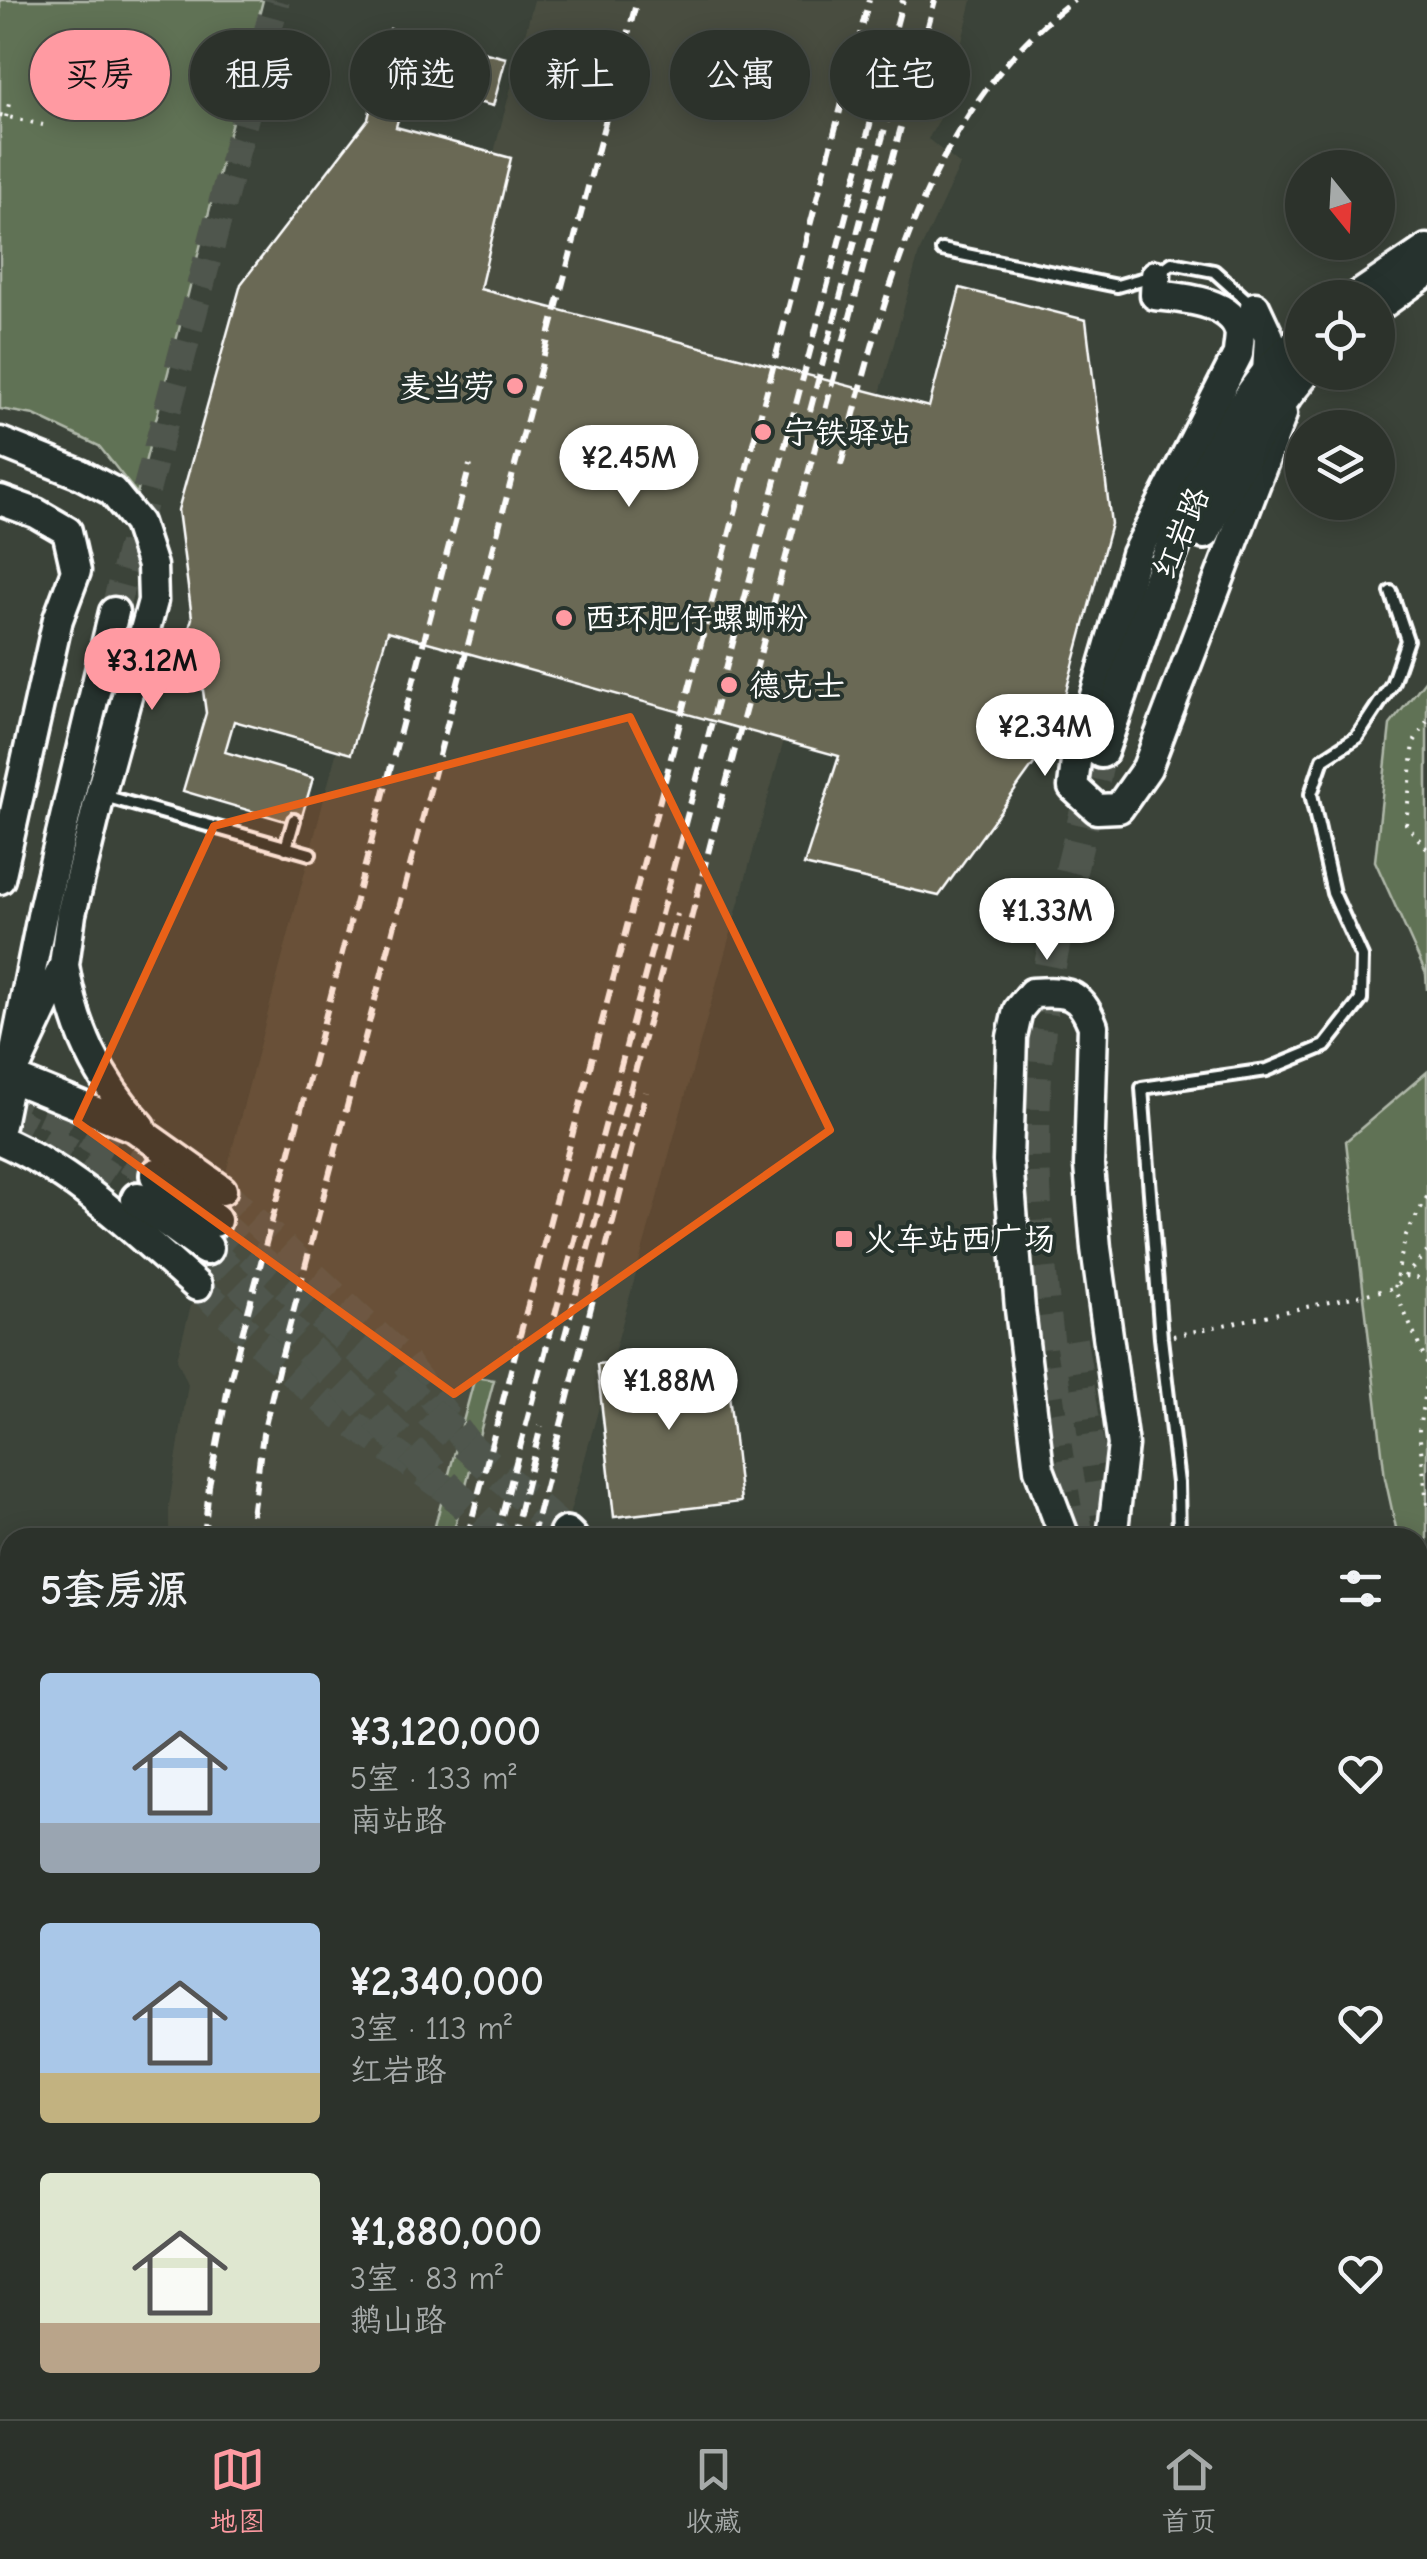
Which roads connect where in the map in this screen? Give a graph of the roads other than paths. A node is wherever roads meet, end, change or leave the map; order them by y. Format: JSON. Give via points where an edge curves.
{"nodes":[{"id":1,"x":1427,"y":249,"type":"edge"},
{"id":2,"x":942,"y":250,"type":"dead end"},
{"id":3,"x":1427,"y":272,"type":"edge"},
{"id":4,"x":1156,"y":275,"type":"junction"},
{"id":5,"x":1381,"y":280,"type":"edge"},
{"id":6,"x":1395,"y":296,"type":"edge"},
{"id":7,"x":1255,"y":307,"type":"junction"},
{"id":8,"x":1285,"y":325,"type":"edge"},
{"id":9,"x":1285,"y":336,"type":"edge"},
{"id":10,"x":1238,"y":354,"type":"junction"},
{"id":11,"x":1285,"y":372,"type":"edge"},
{"id":12,"x":1285,"y":380,"type":"edge"},
{"id":13,"x":1285,"y":387,"type":"edge"},
{"id":14,"x":0,"y":442,"type":"edge"},
{"id":15,"x":0,"y":500,"type":"edge"},
{"id":16,"x":1391,"y":592,"type":"dead end"},
{"id":17,"x":114,"y":612,"type":"tunnel mouth"},
{"id":18,"x":1113,"y":752,"type":"tunnel mouth"},
{"id":19,"x":100,"y":795,"type":"junction"},
{"id":20,"x":294,"y":820,"type":"dead end"},
{"id":21,"x":286,"y":848,"type":"junction"},
{"id":22,"x":310,"y":854,"type":"dead end"},
{"id":23,"x":0,"y":880,"type":"edge"},
{"id":24,"x":64,"y":965,"type":"junction"},
{"id":25,"x":6,"y":1075,"type":"edge"},
{"id":26,"x":0,"y":1125,"type":"edge"},
{"id":27,"x":152,"y":1138,"type":"junction"},
{"id":28,"x":0,"y":1140,"type":"edge"},
{"id":29,"x":147,"y":1187,"type":"tunnel mouth"},
{"id":30,"x":214,"y":1219,"type":"joint"},
{"id":31,"x":196,"y":1286,"type":"tunnel mouth"},
{"id":32,"x":1061,"y":1528,"type":"edge"},
{"id":33,"x":1113,"y":1528,"type":"edge"},
{"id":34,"x":1179,"y":1528,"type":"edge"}],
"edges":[{"from":1,"to":5,"type":"street"},
{"from":2,"to":4,"type":"lane","via":[[1116,286]]},
{"from":3,"to":6,"type":"street"},
{"from":4,"to":7,"type":"lane","via":[[1172,263],[1214,271]]},
{"from":4,"to":10,"type":"street","via":[[1154,295],[1229,314],[1240,332]]},
{"from":7,"to":8,"type":"lane"},
{"from":7,"to":11,"type":"street"},
{"from":9,"to":10,"type":"street"},
{"from":10,"to":13,"type":"street","via":[[1136,554],[1076,761],[1073,786],[1098,809],[1119,808],[1148,768]]},
{"from":12,"to":18,"type":"main road","name":"红岩路","via":[[1235,419],[1208,471],[1165,567]]},
{"from":14,"to":19,"type":"street","via":[[112,491],[138,522],[152,566],[153,601]]},
{"from":15,"to":23,"type":"street","via":[[67,531],[76,571],[58,619]]},
{"from":16,"to":34,"type":"lane","via":[[1407,640],[1392,684],[1357,737],[1323,759],[1310,794],[1333,893],[1362,957],[1361,1000],[1325,1046],[1267,1070],[1142,1088]]},
{"from":17,"to":25,"type":"street"},
{"from":19,"to":21,"type":"lane"},
{"from":19,"to":24,"type":"street"},
{"from":20,"to":21,"type":"lane"},
{"from":21,"to":22,"type":"lane"},
{"from":24,"to":25,"type":"street"},
{"from":24,"to":27,"type":"street","via":[[96,1068]]},
{"from":25,"to":26,"type":"street"},
{"from":25,"to":27,"type":"street"},
{"from":27,"to":30,"type":"street"},
{"from":28,"to":31,"type":"street","via":[[96,1198]]},
{"from":29,"to":30,"type":"main road"},
{"from":32,"to":33,"type":"street","via":[[1039,1469],[1008,1161],[1008,1066],[1018,1010],[1032,993],[1060,991],[1077,998],[1093,1026],[1089,1166],[1123,1445]]}]}
